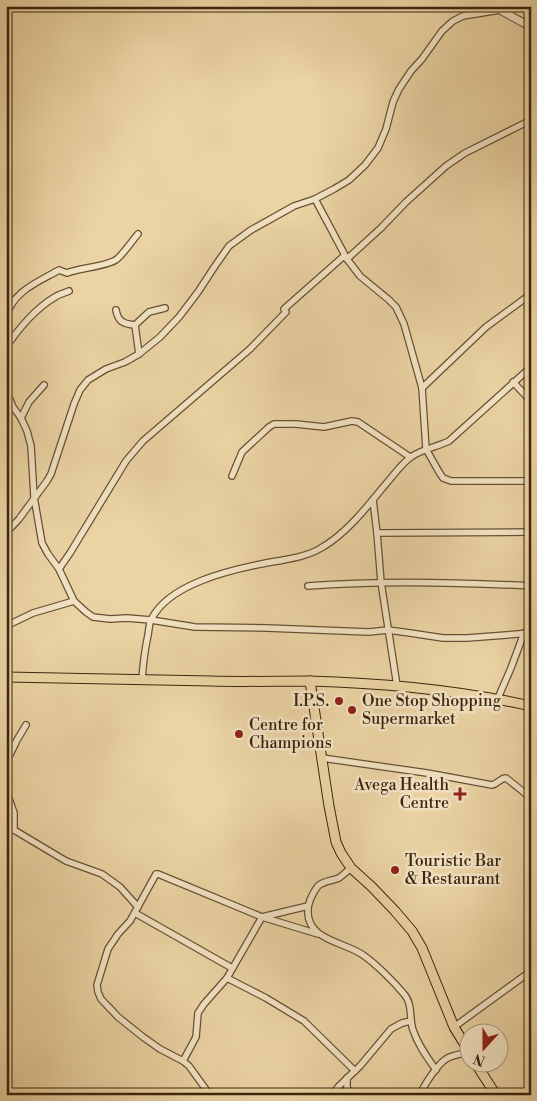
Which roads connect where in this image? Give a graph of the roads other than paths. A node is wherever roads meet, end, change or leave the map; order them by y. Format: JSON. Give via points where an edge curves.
{"nodes":[{"id":1,"x":500,"y":8,"type":"edge"},
{"id":2,"x":531,"y":27,"type":"edge"},
{"id":3,"x":531,"y":120,"type":"edge"},
{"id":4,"x":315,"y":198,"type":"junction"},
{"id":5,"x":138,"y":234,"type":"dead end"},
{"id":6,"x":347,"y":258,"type":"junction"},
{"id":7,"x":69,"y":291,"type":"dead end"},
{"id":8,"x":531,"y":294,"type":"edge"},
{"id":9,"x":165,"y":308,"type":"dead end"},
{"id":10,"x":116,"y":310,"type":"dead end"},
{"id":11,"x":6,"y":317,"type":"edge"},
{"id":12,"x":135,"y":325,"type":"junction"},
{"id":13,"x":6,"y":348,"type":"edge"},
{"id":14,"x":139,"y":354,"type":"junction"},
{"id":15,"x":531,"y":367,"type":"edge"},
{"id":16,"x":513,"y":382,"type":"junction"},
{"id":17,"x":6,"y":383,"type":"edge"},
{"id":18,"x":44,"y":385,"type":"dead end"},
{"id":19,"x":422,"y":388,"type":"junction"},
{"id":20,"x":531,"y":401,"type":"edge"},
{"id":21,"x":21,"y":418,"type":"junction"},
{"id":22,"x":426,"y":449,"type":"junction"},
{"id":23,"x":410,"y":457,"type":"junction"},
{"id":24,"x":34,"y":476,"type":"junction"},
{"id":25,"x":232,"y":476,"type":"dead end"},
{"id":26,"x":531,"y":481,"type":"edge"},
{"id":27,"x":44,"y":484,"type":"junction"},
{"id":28,"x":34,"y":497,"type":"junction"},
{"id":29,"x":373,"y":500,"type":"junction"},
{"id":30,"x":531,"y":532,"type":"edge"},
{"id":31,"x":6,"y":533,"type":"edge"},
{"id":32,"x":378,"y":533,"type":"junction"},
{"id":33,"x":59,"y":569,"type":"junction"},
{"id":34,"x":381,"y":582,"type":"junction"},
{"id":35,"x":308,"y":586,"type":"dead end"},
{"id":36,"x":531,"y":586,"type":"edge"},
{"id":37,"x":74,"y":601,"type":"junction"},
{"id":38,"x":151,"y":620,"type":"junction"},
{"id":39,"x":6,"y":626,"type":"edge"},
{"id":40,"x":388,"y":630,"type":"junction"},
{"id":41,"x":524,"y":633,"type":"junction"},
{"id":42,"x":531,"y":633,"type":"edge"},
{"id":43,"x":6,"y":677,"type":"edge"},
{"id":44,"x":142,"y":680,"type":"junction"},
{"id":45,"x":310,"y":682,"type":"junction"},
{"id":46,"x":397,"y":686,"type":"junction"},
{"id":47,"x":498,"y":698,"type":"junction"},
{"id":48,"x":531,"y":706,"type":"edge"},
{"id":49,"x":26,"y":725,"type":"dead end"},
{"id":50,"x":322,"y":758,"type":"junction"},
{"id":51,"x":6,"y":763,"type":"edge"},
{"id":52,"x":6,"y":790,"type":"edge"},
{"id":53,"x":531,"y":798,"type":"edge"},
{"id":54,"x":6,"y":830,"type":"edge"},
{"id":55,"x":14,"y":830,"type":"junction"},
{"id":56,"x":351,"y":868,"type":"junction"},
{"id":57,"x":308,"y":906,"type":"junction"},
{"id":58,"x":138,"y":907,"type":"junction"},
{"id":59,"x":135,"y":913,"type":"junction"},
{"id":60,"x":262,"y":917,"type":"junction"},
{"id":61,"x":321,"y":935,"type":"junction"},
{"id":62,"x":232,"y":968,"type":"junction"},
{"id":63,"x":531,"y":971,"type":"edge"},
{"id":64,"x":227,"y":978,"type":"junction"},
{"id":65,"x":411,"y":1022,"type":"junction"},
{"id":66,"x":454,"y":1026,"type":"junction"},
{"id":67,"x":460,"y":1037,"type":"edge"},
{"id":68,"x":460,"y":1055,"type":"edge"},
{"id":69,"x":183,"y":1061,"type":"junction"},
{"id":70,"x":436,"y":1070,"type":"junction"},
{"id":71,"x":355,"y":1071,"type":"junction"},
{"id":72,"x":482,"y":1074,"type":"edge"},
{"id":73,"x":348,"y":1078,"type":"junction"},
{"id":74,"x":210,"y":1095,"type":"edge"},
{"id":75,"x":332,"y":1095,"type":"edge"},
{"id":76,"x":354,"y":1095,"type":"edge"},
{"id":77,"x":420,"y":1095,"type":"edge"},
{"id":78,"x":496,"y":1095,"type":"edge"}],
"edges":[{"from":1,"to":2,"type":"street"},
{"from":1,"to":4,"type":"street","via":[[463,16],[442,31],[399,89],[378,148],[349,180]]},
{"from":3,"to":6,"type":"street","via":[[446,166]]},
{"from":4,"to":6,"type":"street"},
{"from":4,"to":14,"type":"street","via":[[275,216],[230,246],[179,316]]},
{"from":5,"to":11,"type":"street","via":[[117,260],[67,273],[59,270],[29,286],[16,298]]},
{"from":6,"to":19,"type":"street","via":[[360,276],[396,307]]},
{"from":6,"to":33,"type":"street","via":[[344,256],[284,309],[286,312],[250,349],[143,441],[126,461]]},
{"from":7,"to":13,"type":"street","via":[[56,297],[27,321]]},
{"from":8,"to":19,"type":"street","via":[[486,327]]},
{"from":9,"to":12,"type":"street","via":[[149,312]]},
{"from":10,"to":12,"type":"street","via":[[122,322]]},
{"from":12,"to":14,"type":"street"},
{"from":14,"to":27,"type":"street","via":[[106,369],[88,380],[80,390],[51,474]]},
{"from":15,"to":16,"type":"street"},
{"from":16,"to":20,"type":"street"},
{"from":16,"to":22,"type":"street","via":[[449,441]]},
{"from":17,"to":21,"type":"street","via":[[13,407]]},
{"from":18,"to":21,"type":"street","via":[[29,402]]},
{"from":19,"to":22,"type":"street"},
{"from":21,"to":24,"type":"street","via":[[31,446]]},
{"from":22,"to":23,"type":"street"},
{"from":22,"to":26,"type":"street","via":[[439,472],[451,481]]},
{"from":23,"to":25,"type":"street","via":[[358,422],[324,427],[274,424],[242,452]]},
{"from":23,"to":29,"type":"street"},
{"from":24,"to":27,"type":"street"},
{"from":24,"to":28,"type":"street"},
{"from":27,"to":28,"type":"street"},
{"from":28,"to":31,"type":"street"},
{"from":28,"to":33,"type":"street","via":[[42,543]]},
{"from":29,"to":32,"type":"street"},
{"from":29,"to":38,"type":"street","via":[[340,535],[320,549],[194,583],[162,604]]},
{"from":30,"to":32,"type":"street"},
{"from":32,"to":34,"type":"street"},
{"from":33,"to":37,"type":"street"},
{"from":34,"to":35,"type":"street"},
{"from":34,"to":36,"type":"street"},
{"from":34,"to":40,"type":"street"},
{"from":37,"to":38,"type":"street","via":[[93,617]]},
{"from":37,"to":39,"type":"street","via":[[34,613]]},
{"from":38,"to":40,"type":"street","via":[[195,627]]},
{"from":38,"to":44,"type":"street"},
{"from":40,"to":41,"type":"street","via":[[443,638]]},
{"from":40,"to":46,"type":"street"},
{"from":41,"to":42,"type":"street"},
{"from":41,"to":47,"type":"street"},
{"from":43,"to":44,"type":"highway"},
{"from":44,"to":45,"type":"highway"},
{"from":45,"to":46,"type":"highway"},
{"from":45,"to":50,"type":"highway"},
{"from":46,"to":47,"type":"highway"},
{"from":47,"to":48,"type":"highway"},
{"from":49,"to":51,"type":"street"},
{"from":50,"to":53,"type":"street","via":[[492,784],[506,778]]},
{"from":50,"to":56,"type":"highway","via":[[336,842]]},
{"from":52,"to":55,"type":"street","via":[[14,813]]},
{"from":54,"to":55,"type":"street"},
{"from":55,"to":58,"type":"street","via":[[66,861],[102,874],[120,887]]},
{"from":56,"to":57,"type":"street","via":[[339,878],[321,884]]},
{"from":56,"to":66,"type":"highway","via":[[412,932],[422,948]]},
{"from":57,"to":60,"type":"street"},
{"from":57,"to":61,"type":"street","via":[[310,923]]},
{"from":58,"to":59,"type":"street"},
{"from":58,"to":60,"type":"street","via":[[158,874]]},
{"from":59,"to":62,"type":"street"},
{"from":59,"to":69,"type":"street","via":[[108,949],[97,984],[98,992],[118,1017]]},
{"from":60,"to":61,"type":"street"},
{"from":60,"to":62,"type":"street"},
{"from":61,"to":65,"type":"street","via":[[360,954],[397,986],[409,1004]]},
{"from":62,"to":64,"type":"street"},
{"from":63,"to":66,"type":"street"},
{"from":64,"to":69,"type":"street","via":[[198,1013],[196,1037]]},
{"from":64,"to":71,"type":"street","via":[[304,1021]]},
{"from":65,"to":70,"type":"street","via":[[420,1046]]},
{"from":65,"to":71,"type":"street","via":[[391,1029]]},
{"from":66,"to":67,"type":"highway"},
{"from":68,"to":70,"type":"street","via":[[446,1059]]},
{"from":69,"to":74,"type":"street"},
{"from":70,"to":77,"type":"street"},
{"from":71,"to":73,"type":"street"},
{"from":72,"to":78,"type":"highway"},
{"from":73,"to":75,"type":"street"},
{"from":73,"to":76,"type":"street","via":[[347,1088]]}]}
